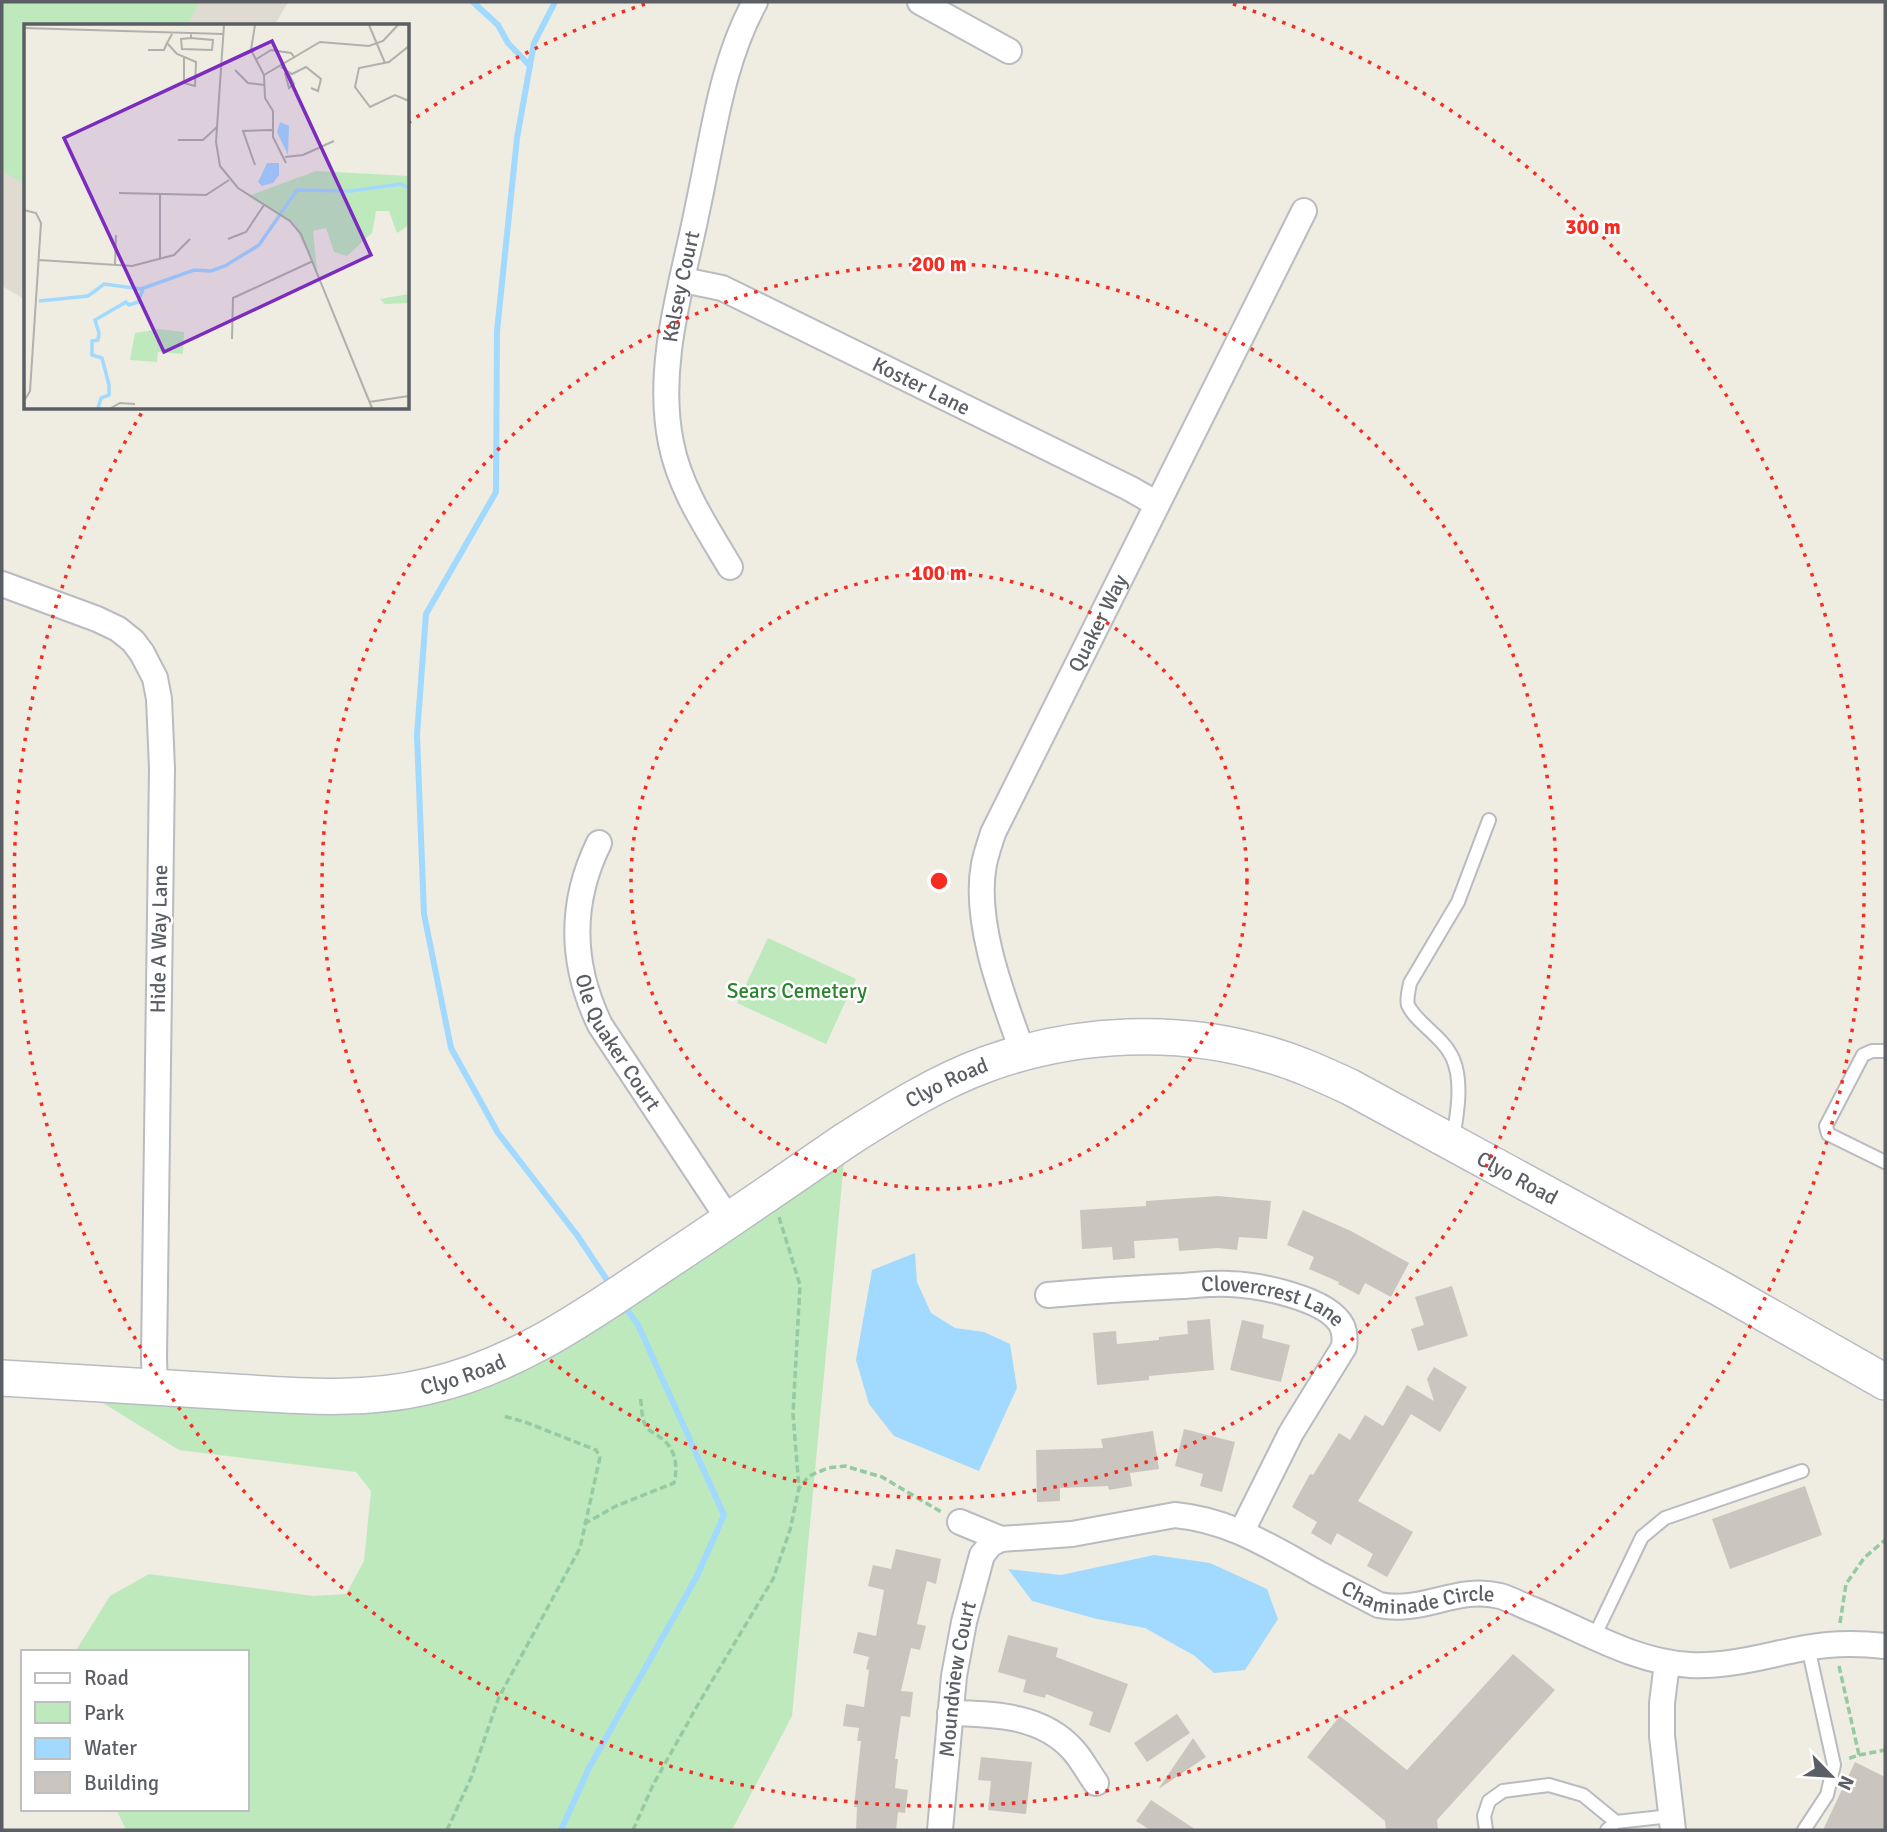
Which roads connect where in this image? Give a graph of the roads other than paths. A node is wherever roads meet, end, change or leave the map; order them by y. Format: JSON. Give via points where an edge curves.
{"nodes":[{"id":1,"x":755,"y":2,"type":"edge"},
{"id":2,"x":920,"y":2,"type":"edge"},
{"id":3,"x":1009,"y":51,"type":"dead end"},
{"id":4,"x":1304,"y":211,"type":"dead end"},
{"id":5,"x":683,"y":280,"type":"junction"},
{"id":6,"x":1157,"y":505,"type":"junction"},
{"id":7,"x":730,"y":567,"type":"dead end"},
{"id":8,"x":2,"y":584,"type":"edge"},
{"id":9,"x":1489,"y":820,"type":"dead end"},
{"id":10,"x":599,"y":844,"type":"dead end"},
{"id":11,"x":1885,"y":1052,"type":"edge"},
{"id":12,"x":1023,"y":1053,"type":"junction"},
{"id":13,"x":1453,"y":1143,"type":"junction"},
{"id":14,"x":1885,"y":1161,"type":"edge"},
{"id":15,"x":729,"y":1220,"type":"junction"},
{"id":16,"x":1048,"y":1295,"type":"dead end"},
{"id":17,"x":2,"y":1378,"type":"edge"},
{"id":18,"x":1885,"y":1382,"type":"edge"},
{"id":19,"x":155,"y":1387,"type":"junction"},
{"id":20,"x":1802,"y":1471,"type":"dead end"},
{"id":21,"x":960,"y":1522,"type":"road end"},
{"id":22,"x":1242,"y":1531,"type":"junction"},
{"id":23,"x":1001,"y":1539,"type":"junction"},
{"id":24,"x":1594,"y":1637,"type":"junction"},
{"id":25,"x":1885,"y":1646,"type":"edge"},
{"id":26,"x":1808,"y":1647,"type":"junction"},
{"id":27,"x":1667,"y":1663,"type":"junction"},
{"id":28,"x":950,"y":1713,"type":"junction"},
{"id":29,"x":1096,"y":1783,"type":"dead end"},
{"id":30,"x":1672,"y":1823,"type":"edge"},
{"id":31,"x":1611,"y":1826,"type":"edge"},
{"id":32,"x":940,"y":1830,"type":"edge"},
{"id":33,"x":1486,"y":1830,"type":"edge"},
{"id":34,"x":1804,"y":1830,"type":"edge"}],
"edges":[{"from":1,"to":5,"type":"street","name":"Kelsey Court","via":[[725,76]]},
{"from":2,"to":3,"type":"street"},
{"from":4,"to":6,"type":"street","name":"Quaker Way"},
{"from":5,"to":6,"type":"street","name":"Koster Lane","via":[[722,288]]},
{"from":5,"to":7,"type":"street","name":"Kelsey Court","via":[[669,347],[666,395],[671,443],[694,507]]},
{"from":6,"to":12,"type":"street","name":"Quaker Way","via":[[1004,808],[984,865],[988,940]]},
{"from":8,"to":19,"type":"street","name":"Hide A Way Lane","via":[[118,629],[133,641],[155,678],[162,768]]},
{"from":9,"to":13,"type":"lane","via":[[1458,902],[1410,983],[1407,999],[1454,1061],[1457,1109]]},
{"from":10,"to":15,"type":"street","name":"Ole Quaker Court","via":[[586,869],[577,916],[580,970],[589,1002],[600,1026]]},
{"from":11,"to":14,"type":"lane","via":[[1863,1055],[1826,1126],[1828,1134]]},
{"from":12,"to":13,"type":"street","name":"Clyo Road","via":[[1107,1038],[1221,1043],[1310,1069]]},
{"from":12,"to":15,"type":"street","name":"Clyo Road","via":[[985,1064],[891,1112]]},
{"from":13,"to":18,"type":"street","name":"Clyo Road"},
{"from":15,"to":19,"type":"street","name":"Clyo Road","via":[[576,1323],[522,1353],[429,1386],[347,1396]]},
{"from":16,"to":22,"type":"street","name":"Clovercrest Lane","via":[[1229,1284],[1298,1297],[1336,1318],[1345,1337],[1344,1347],[1291,1433]]},
{"from":17,"to":19,"type":"street","name":"Clyo Road"},
{"from":20,"to":24,"type":"lane","via":[[1665,1518],[1642,1537]]},
{"from":21,"to":23,"type":"street","name":"Chaminade Circle"},
{"from":22,"to":23,"type":"street","name":"Chaminade Circle","via":[[1175,1515],[1072,1534]]},
{"from":22,"to":24,"type":"street","name":"Chaminade Circle","via":[[1379,1605],[1412,1608],[1478,1593],[1501,1596]]},
{"from":23,"to":28,"type":"street","name":"Moundview Court","via":[[982,1555],[961,1635]]},
{"from":24,"to":27,"type":"street","name":"Chaminade Circle"},
{"from":25,"to":26,"type":"street","name":"Chaminade Circle"},
{"from":26,"to":27,"type":"street","name":"Chaminade Circle","via":[[1731,1664]]},
{"from":26,"to":34,"type":"lane","via":[[1834,1765],[1828,1795]]},
{"from":27,"to":30,"type":"street","via":[[1662,1736]]},
{"from":28,"to":29,"type":"street","via":[[1019,1718],[1039,1725],[1073,1750]]},
{"from":28,"to":32,"type":"street","name":"Moundview Court"},
{"from":30,"to":31,"type":"lane"},
{"from":31,"to":33,"type":"lane","via":[[1583,1795],[1549,1785],[1503,1791],[1489,1801]]}]}
